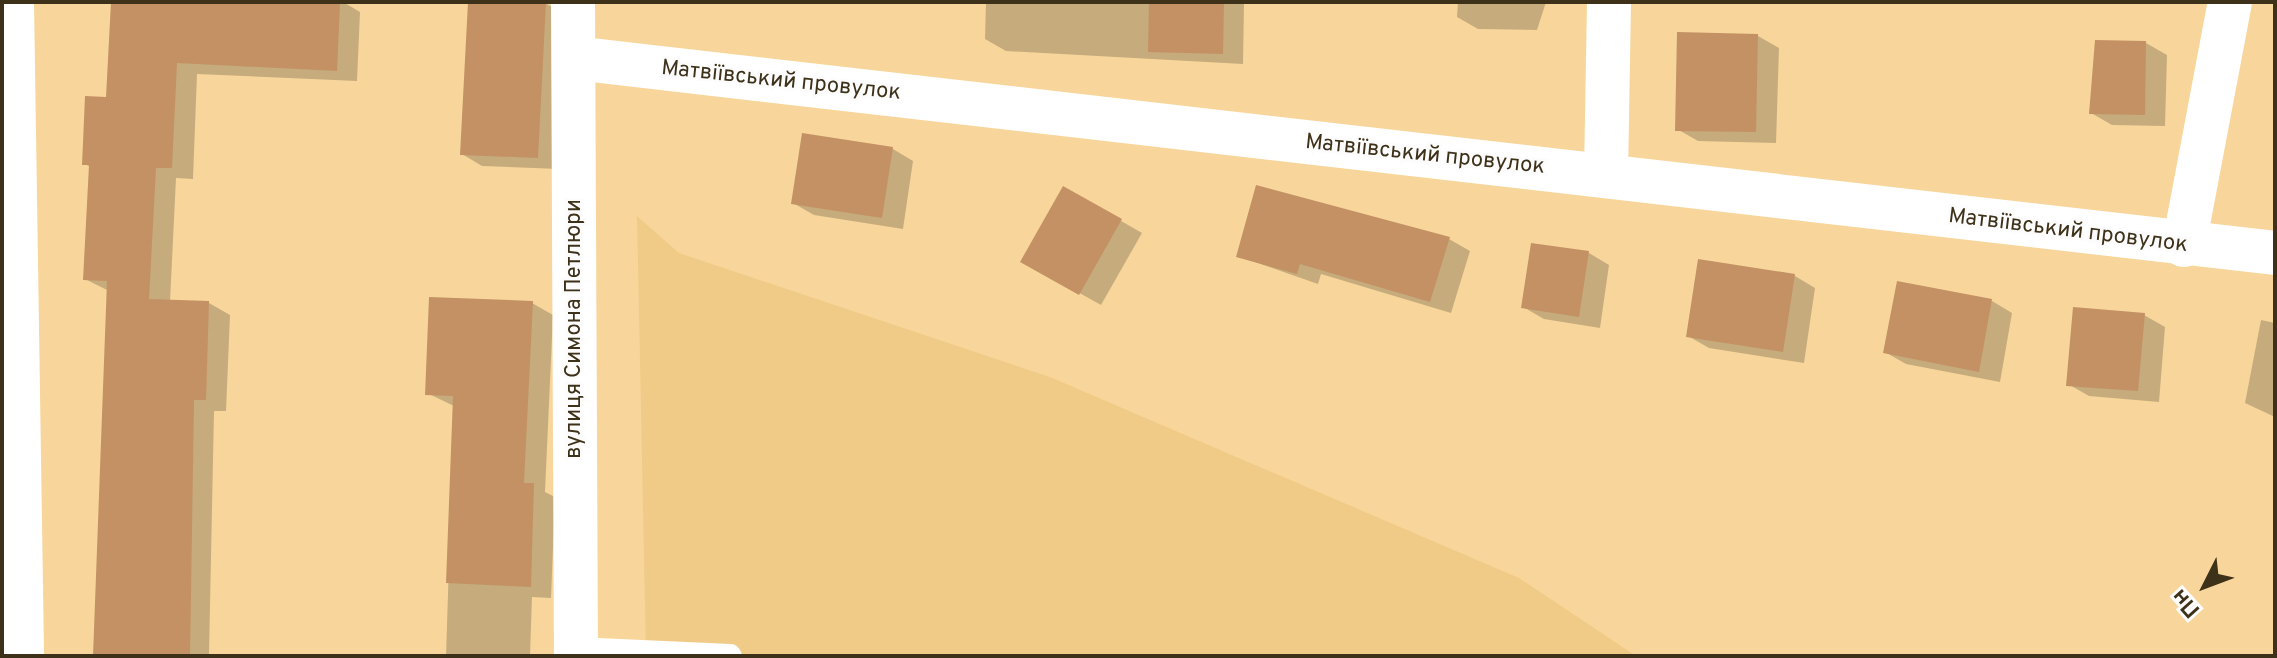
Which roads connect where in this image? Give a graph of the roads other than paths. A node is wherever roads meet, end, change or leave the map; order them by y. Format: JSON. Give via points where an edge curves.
{"nodes":[{"id":1,"x":12,"y":2,"type":"edge"},
{"id":2,"x":573,"y":2,"type":"edge"},
{"id":3,"x":1609,"y":2,"type":"edge"},
{"id":4,"x":2230,"y":2,"type":"edge"},
{"id":5,"x":574,"y":58,"type":"junction"},
{"id":6,"x":1606,"y":175,"type":"junction"},
{"id":7,"x":2184,"y":245,"type":"junction"},
{"id":8,"x":2275,"y":253,"type":"edge"},
{"id":9,"x":576,"y":653,"type":"edge"},
{"id":10,"x":22,"y":656,"type":"edge"},
{"id":11,"x":730,"y":656,"type":"edge"}],
"edges":[{"from":1,"to":10,"type":"street"},
{"from":2,"to":5,"type":"street","name":"вулиця Симона Петлюри"},
{"from":3,"to":6,"type":"street"},
{"from":4,"to":7,"type":"street"},
{"from":5,"to":6,"type":"street","name":"Матвіївський провулок"},
{"from":5,"to":9,"type":"street","name":"вулиця Симона Петлюри"},
{"from":6,"to":7,"type":"street","name":"Матвіївський провулок"},
{"from":7,"to":8,"type":"street","name":"Матвіївський провулок"},
{"from":9,"to":11,"type":"lane"}]}
